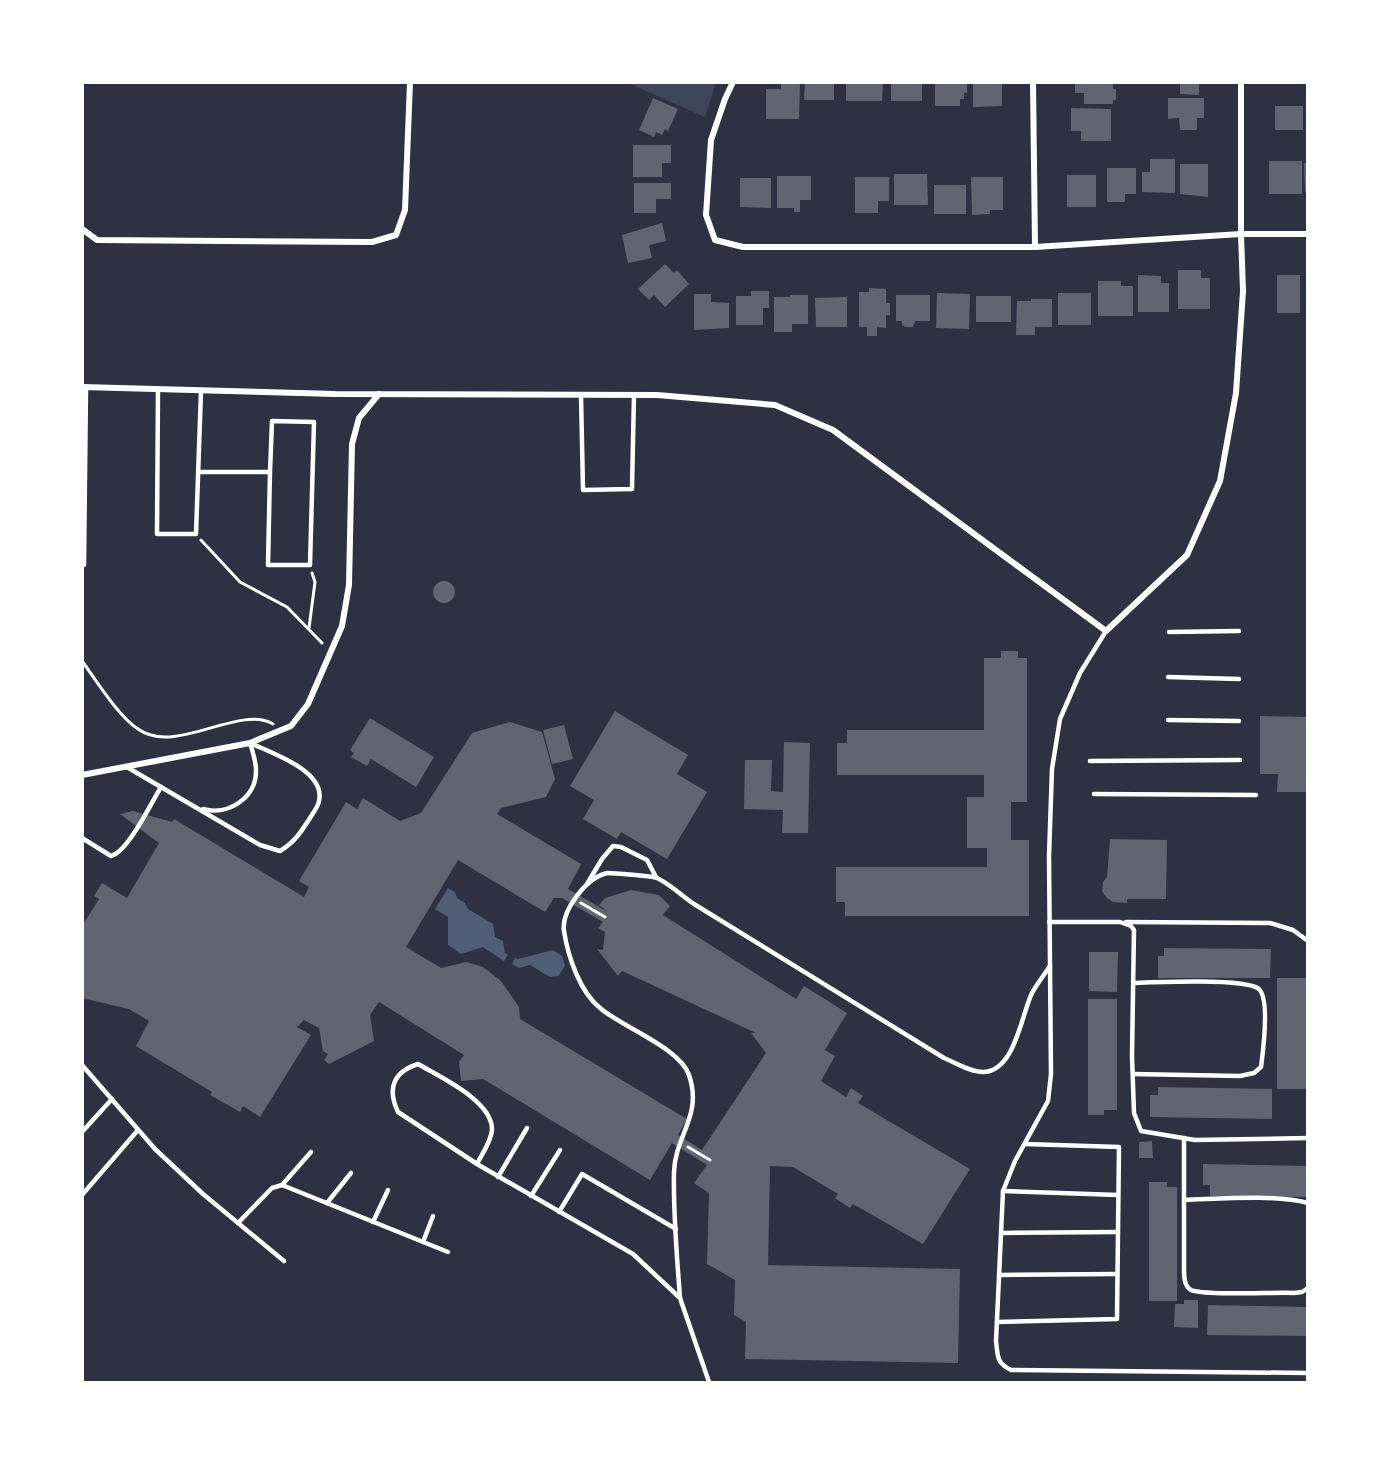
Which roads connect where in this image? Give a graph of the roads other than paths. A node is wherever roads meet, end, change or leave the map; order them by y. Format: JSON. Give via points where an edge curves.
{"nodes":[{"id":1,"x":410,"y":82,"type":"edge"},
{"id":2,"x":733,"y":82,"type":"edge"},
{"id":3,"x":1033,"y":82,"type":"edge"},
{"id":4,"x":1241,"y":82,"type":"edge"},
{"id":5,"x":82,"y":229,"type":"edge"},
{"id":6,"x":1241,"y":234,"type":"junction"},
{"id":7,"x":1308,"y":234,"type":"edge"},
{"id":8,"x":1035,"y":247,"type":"junction"},
{"id":9,"x":84,"y":387,"type":"edge"},
{"id":10,"x":158,"y":389,"type":"junction"},
{"id":11,"x":201,"y":391,"type":"junction"},
{"id":12,"x":379,"y":394,"type":"junction"},
{"id":13,"x":581,"y":395,"type":"junction"},
{"id":14,"x":634,"y":395,"type":"junction"},
{"id":15,"x":198,"y":472,"type":"junction"},
{"id":16,"x":270,"y":472,"type":"junction"},
{"id":17,"x":82,"y":565,"type":"edge"},
{"id":18,"x":1106,"y":631,"type":"junction"},
{"id":19,"x":1239,"y":631,"type":"dead end"},
{"id":20,"x":1169,"y":632,"type":"dead end"},
{"id":21,"x":1168,"y":677,"type":"dead end"},
{"id":22,"x":1239,"y":679,"type":"dead end"},
{"id":23,"x":1168,"y":720,"type":"dead end"},
{"id":24,"x":1239,"y":721,"type":"dead end"},
{"id":25,"x":250,"y":743,"type":"junction"},
{"id":26,"x":1240,"y":760,"type":"dead end"},
{"id":27,"x":1090,"y":761,"type":"dead end"},
{"id":28,"x":125,"y":766,"type":"junction"},
{"id":29,"x":82,"y":775,"type":"edge"},
{"id":30,"x":161,"y":787,"type":"junction"},
{"id":31,"x":1095,"y":794,"type":"dead end"},
{"id":32,"x":1256,"y":795,"type":"dead end"},
{"id":33,"x":195,"y":807,"type":"junction"},
{"id":34,"x":82,"y":838,"type":"edge"},
{"id":35,"x":656,"y":877,"type":"junction"},
{"id":36,"x":584,"y":889,"type":"junction"},
{"id":37,"x":1049,"y":922,"type":"junction"},
{"id":38,"x":1120,"y":922,"type":"junction"},
{"id":39,"x":1308,"y":941,"type":"edge"},
{"id":40,"x":1050,"y":966,"type":"junction"},
{"id":41,"x":1135,"y":983,"type":"junction"},
{"id":42,"x":82,"y":1065,"type":"edge"},
{"id":43,"x":1133,"y":1074,"type":"junction"},
{"id":44,"x":112,"y":1099,"type":"junction"},
{"id":45,"x":527,"y":1128,"type":"dead end"},
{"id":46,"x":138,"y":1130,"type":"junction"},
{"id":47,"x":82,"y":1132,"type":"edge"},
{"id":48,"x":1184,"y":1138,"type":"junction"},
{"id":49,"x":1308,"y":1138,"type":"edge"},
{"id":50,"x":1025,"y":1144,"type":"junction"},
{"id":51,"x":560,"y":1150,"type":"dead end"},
{"id":52,"x":311,"y":1152,"type":"dead end"},
{"id":53,"x":477,"y":1164,"type":"junction"},
{"id":54,"x":351,"y":1173,"type":"dead end"},
{"id":55,"x":498,"y":1177,"type":"junction"},
{"id":56,"x":282,"y":1185,"type":"junction"},
{"id":57,"x":388,"y":1190,"type":"dead end"},
{"id":58,"x":1003,"y":1191,"type":"junction"},
{"id":59,"x":82,"y":1195,"type":"edge"},
{"id":60,"x":1118,"y":1195,"type":"junction"},
{"id":61,"x":531,"y":1196,"type":"junction"},
{"id":62,"x":1184,"y":1200,"type":"junction"},
{"id":63,"x":327,"y":1203,"type":"junction"},
{"id":64,"x":1308,"y":1203,"type":"edge"},
{"id":65,"x":559,"y":1212,"type":"junction"},
{"id":66,"x":433,"y":1216,"type":"dead end"},
{"id":67,"x":373,"y":1222,"type":"junction"},
{"id":68,"x":238,"y":1223,"type":"junction"},
{"id":69,"x":676,"y":1229,"type":"junction"},
{"id":70,"x":1118,"y":1232,"type":"junction"},
{"id":71,"x":1001,"y":1233,"type":"junction"},
{"id":72,"x":423,"y":1242,"type":"junction"},
{"id":73,"x":448,"y":1252,"type":"dead end"},
{"id":74,"x":284,"y":1261,"type":"dead end"},
{"id":75,"x":999,"y":1275,"type":"junction"},
{"id":76,"x":1117,"y":1275,"type":"junction"},
{"id":77,"x":1308,"y":1288,"type":"edge"},
{"id":78,"x":680,"y":1298,"type":"junction"},
{"id":79,"x":997,"y":1322,"type":"junction"},
{"id":80,"x":1308,"y":1373,"type":"edge"},
{"id":81,"x":709,"y":1383,"type":"edge"}],
"edges":[{"from":1,"to":5,"type":"street","via":[[405,210],[396,235],[372,242],[97,240]]},
{"from":2,"to":8,"type":"street","via":[[711,140],[706,214],[715,240],[743,247]]},
{"from":3,"to":8,"type":"street"},
{"from":4,"to":6,"type":"street"},
{"from":6,"to":7,"type":"street"},
{"from":6,"to":8,"type":"street"},
{"from":6,"to":18,"type":"street","via":[[1243,291],[1236,393],[1220,481],[1187,555]]},
{"from":9,"to":10,"type":"street"},
{"from":9,"to":17,"type":"lane"},
{"from":10,"to":11,"type":"street"},
{"from":10,"to":15,"type":"lane","via":[[157,534],[196,534]]},
{"from":11,"to":12,"type":"street"},
{"from":11,"to":15,"type":"lane"},
{"from":12,"to":13,"type":"street"},
{"from":12,"to":25,"type":"street","via":[[359,418],[352,444],[348,585],[342,626],[308,704],[291,726]]},
{"from":13,"to":14,"type":"street"},
{"from":13,"to":14,"type":"lane","via":[[583,490],[632,489]]},
{"from":14,"to":18,"type":"street","via":[[775,405],[833,430]]},
{"from":15,"to":16,"type":"lane"},
{"from":16,"to":16,"type":"lane","via":[[272,421],[314,422],[310,566],[268,565]]},
{"from":18,"to":37,"type":"lane","via":[[1080,674],[1060,719],[1052,769]]},
{"from":19,"to":20,"type":"lane"},
{"from":21,"to":22,"type":"lane"},
{"from":23,"to":24,"type":"lane"},
{"from":25,"to":28,"type":"street"},
{"from":25,"to":33,"type":"lane","via":[[256,772],[253,787],[242,802],[213,812]]},
{"from":25,"to":33,"type":"lane","via":[[304,769],[318,785],[319,802],[293,844],[280,851],[260,845]]},
{"from":26,"to":27,"type":"lane"},
{"from":28,"to":29,"type":"street"},
{"from":28,"to":30,"type":"lane"},
{"from":30,"to":33,"type":"lane"},
{"from":30,"to":34,"type":"lane","via":[[117,854],[111,856]]},
{"from":31,"to":32,"type":"lane"},
{"from":35,"to":36,"type":"lane","via":[[607,873]]},
{"from":35,"to":36,"type":"lane","via":[[647,861],[613,846]]},
{"from":35,"to":40,"type":"lane","via":[[944,1058],[974,1071],[992,1070],[1011,1052],[1032,993]]},
{"from":36,"to":69,"type":"lane","via":[[571,904],[564,930],[584,988],[599,1008],[669,1051],[689,1073],[693,1107],[674,1169]]},
{"from":37,"to":38,"type":"lane"},
{"from":37,"to":40,"type":"lane"},
{"from":38,"to":39,"type":"lane","via":[[1270,923],[1293,930]]},
{"from":38,"to":41,"type":"lane","via":[[1134,930]]},
{"from":40,"to":50,"type":"lane","via":[[1048,1101]]},
{"from":41,"to":43,"type":"lane"},
{"from":41,"to":43,"type":"lane","via":[[1249,984],[1259,989],[1263,998],[1264,1021],[1261,1067],[1254,1073]]},
{"from":42,"to":44,"type":"lane"},
{"from":43,"to":48,"type":"lane","via":[[1134,1113],[1141,1131]]},
{"from":44,"to":46,"type":"lane"},
{"from":44,"to":47,"type":"lane"},
{"from":45,"to":55,"type":"lane"},
{"from":46,"to":59,"type":"lane"},
{"from":46,"to":68,"type":"lane"},
{"from":48,"to":49,"type":"lane"},
{"from":48,"to":62,"type":"lane"},
{"from":50,"to":58,"type":"lane"},
{"from":50,"to":60,"type":"lane","via":[[1119,1147]]},
{"from":51,"to":61,"type":"lane"},
{"from":52,"to":56,"type":"lane"},
{"from":53,"to":53,"type":"lane","via":[[398,1112],[392,1088],[398,1075],[408,1067],[418,1064],[480,1102],[492,1130]]},
{"from":53,"to":55,"type":"lane"},
{"from":54,"to":63,"type":"lane"},
{"from":55,"to":61,"type":"lane"},
{"from":56,"to":63,"type":"lane"},
{"from":56,"to":68,"type":"lane","via":[[272,1188]]},
{"from":57,"to":67,"type":"lane"},
{"from":58,"to":60,"type":"lane"},
{"from":58,"to":71,"type":"lane"},
{"from":60,"to":70,"type":"lane"},
{"from":61,"to":65,"type":"lane"},
{"from":62,"to":64,"type":"lane"},
{"from":62,"to":77,"type":"lane","via":[[1185,1281],[1192,1290],[1294,1293]]},
{"from":63,"to":67,"type":"lane"},
{"from":65,"to":69,"type":"lane","via":[[582,1174]]},
{"from":65,"to":78,"type":"lane","via":[[633,1254]]},
{"from":66,"to":72,"type":"lane"},
{"from":67,"to":72,"type":"lane"},
{"from":68,"to":74,"type":"lane"},
{"from":69,"to":78,"type":"lane"},
{"from":70,"to":71,"type":"lane"},
{"from":70,"to":76,"type":"lane"},
{"from":71,"to":75,"type":"lane"},
{"from":72,"to":73,"type":"lane"},
{"from":75,"to":76,"type":"lane"},
{"from":75,"to":79,"type":"lane"},
{"from":76,"to":79,"type":"lane","via":[[1117,1319]]},
{"from":78,"to":81,"type":"lane"},
{"from":79,"to":80,"type":"lane","via":[[999,1361],[1011,1370]]}]}
